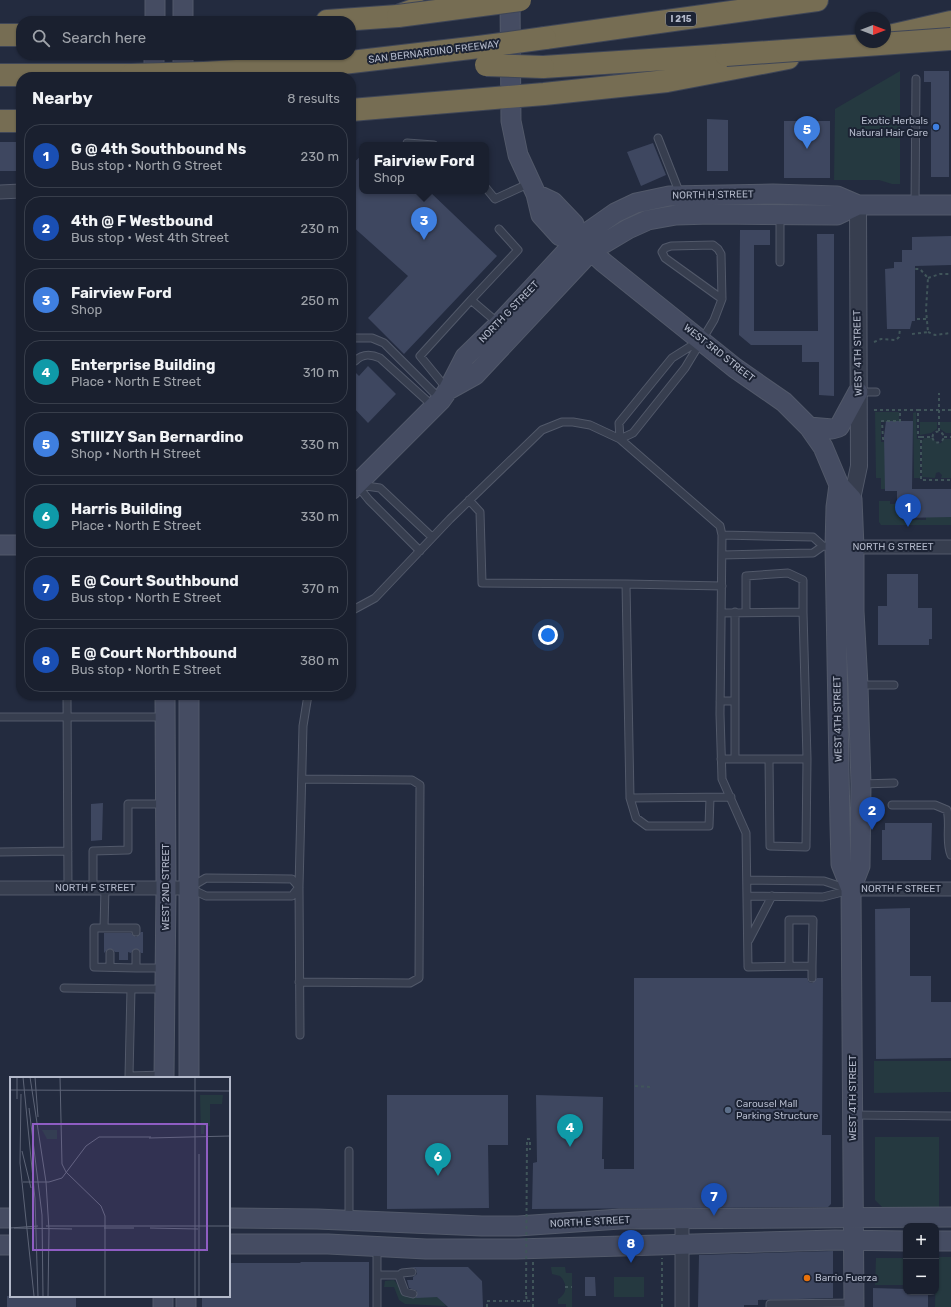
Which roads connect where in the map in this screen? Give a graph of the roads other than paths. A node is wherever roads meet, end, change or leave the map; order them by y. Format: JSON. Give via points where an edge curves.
{"nodes":[{"id":1,"x":155,"y":0,"type":"edge"},
{"id":2,"x":183,"y":0,"type":"edge"},
{"id":3,"x":440,"y":0,"type":"edge"},
{"id":4,"x":510,"y":0,"type":"edge"},
{"id":5,"x":520,"y":0,"type":"edge"},
{"id":6,"x":817,"y":0,"type":"edge"},
{"id":7,"x":155,"y":16,"type":"edge"},
{"id":8,"x":183,"y":16,"type":"edge"},
{"id":9,"x":398,"y":16,"type":"junction"},
{"id":10,"x":356,"y":19,"type":"edge"},
{"id":11,"x":951,"y":22,"type":"edge"},
{"id":12,"x":0,"y":35,"type":"edge"},
{"id":13,"x":16,"y":35,"type":"edge"},
{"id":14,"x":891,"y":36,"type":"edge"},
{"id":15,"x":951,"y":39,"type":"edge"},
{"id":16,"x":855,"y":43,"type":"edge"},
{"id":17,"x":482,"y":56,"type":"junction"},
{"id":18,"x":154,"y":60,"type":"edge"},
{"id":19,"x":183,"y":60,"type":"edge"},
{"id":20,"x":154,"y":72,"type":"edge"},
{"id":21,"x":183,"y":72,"type":"edge"},
{"id":22,"x":220,"y":72,"type":"edge"},
{"id":23,"x":0,"y":75,"type":"edge"},
{"id":24,"x":16,"y":75,"type":"edge"},
{"id":25,"x":916,"y":79,"type":"dead end"},
{"id":26,"x":511,"y":97,"type":"junction"},
{"id":27,"x":356,"y":110,"type":"edge"},
{"id":28,"x":0,"y":121,"type":"edge"},
{"id":29,"x":16,"y":121,"type":"edge"},
{"id":30,"x":658,"y":138,"type":"dead end"},
{"id":31,"x":533,"y":189,"type":"junction"},
{"id":32,"x":16,"y":191,"type":"edge"},
{"id":33,"x":0,"y":192,"type":"edge"},
{"id":34,"x":489,"y":192,"type":"edge"},
{"id":35,"x":681,"y":196,"type":"junction"},
{"id":36,"x":858,"y":205,"type":"junction"},
{"id":37,"x":915,"y":205,"type":"junction"},
{"id":38,"x":951,"y":205,"type":"edge"},
{"id":39,"x":780,"y":214,"type":"junction"},
{"id":40,"x":499,"y":229,"type":"dead end"},
{"id":41,"x":584,"y":245,"type":"junction"},
{"id":42,"x":780,"y":262,"type":"dead end"},
{"id":43,"x":722,"y":299,"type":"junction"},
{"id":44,"x":471,"y":300,"type":"junction"},
{"id":45,"x":504,"y":330,"type":"junction"},
{"id":46,"x":356,"y":338,"type":"edge"},
{"id":47,"x":701,"y":340,"type":"junction"},
{"id":48,"x":356,"y":360,"type":"edge"},
{"id":49,"x":867,"y":392,"type":"junction"},
{"id":50,"x":441,"y":399,"type":"junction"},
{"id":51,"x":809,"y":427,"type":"junction"},
{"id":52,"x":620,"y":439,"type":"junction"},
{"id":53,"x":356,"y":482,"type":"edge"},
{"id":54,"x":356,"y":485,"type":"edge"},
{"id":55,"x":839,"y":485,"type":"junction"},
{"id":56,"x":356,"y":488,"type":"edge"},
{"id":57,"x":469,"y":500,"type":"junction"},
{"id":58,"x":852,"y":500,"type":"junction"},
{"id":59,"x":722,"y":535,"type":"junction"},
{"id":60,"x":432,"y":537,"type":"junction"},
{"id":61,"x":0,"y":545,"type":"edge"},
{"id":62,"x":16,"y":545,"type":"edge"},
{"id":63,"x":829,"y":546,"type":"junction"},
{"id":64,"x":854,"y":547,"type":"junction"},
{"id":65,"x":951,"y":547,"type":"edge"},
{"id":66,"x":420,"y":550,"type":"junction"},
{"id":67,"x":722,"y":555,"type":"junction"},
{"id":68,"x":626,"y":584,"type":"junction"},
{"id":69,"x":722,"y":586,"type":"junction"},
{"id":70,"x":356,"y":608,"type":"edge"},
{"id":71,"x":721,"y":612,"type":"junction"},
{"id":72,"x":735,"y":612,"type":"junction"},
{"id":73,"x":746,"y":612,"type":"junction"},
{"id":74,"x":803,"y":612,"type":"junction"},
{"id":75,"x":858,"y":685,"type":"junction"},
{"id":76,"x":894,"y":685,"type":"dead end"},
{"id":77,"x":67,"y":700,"type":"edge"},
{"id":78,"x":165,"y":700,"type":"edge"},
{"id":79,"x":189,"y":700,"type":"edge"},
{"id":80,"x":307,"y":700,"type":"edge"},
{"id":81,"x":735,"y":701,"type":"junction"},
{"id":82,"x":720,"y":702,"type":"junction"},
{"id":83,"x":0,"y":717,"type":"edge"},
{"id":84,"x":67,"y":717,"type":"junction"},
{"id":85,"x":166,"y":717,"type":"junction"},
{"id":86,"x":721,"y":759,"type":"junction"},
{"id":87,"x":735,"y":759,"type":"junction"},
{"id":88,"x":769,"y":759,"type":"junction"},
{"id":89,"x":807,"y":760,"type":"junction"},
{"id":90,"x":302,"y":778,"type":"junction"},
{"id":91,"x":894,"y":783,"type":"dead end"},
{"id":92,"x":861,"y":784,"type":"junction"},
{"id":93,"x":731,"y":797,"type":"junction"},
{"id":94,"x":630,"y":798,"type":"junction"},
{"id":95,"x":710,"y":798,"type":"junction"},
{"id":96,"x":166,"y":804,"type":"junction"},
{"id":97,"x":892,"y":805,"type":"dead end"},
{"id":98,"x":68,"y":851,"type":"junction"},
{"id":99,"x":0,"y":852,"type":"edge"},
{"id":100,"x":951,"y":855,"type":"edge"},
{"id":101,"x":747,"y":880,"type":"junction"},
{"id":102,"x":299,"y":887,"type":"junction"},
{"id":103,"x":0,"y":888,"type":"edge"},
{"id":104,"x":68,"y":888,"type":"junction"},
{"id":105,"x":99,"y":888,"type":"junction"},
{"id":106,"x":189,"y":888,"type":"junction"},
{"id":107,"x":166,"y":889,"type":"junction"},
{"id":108,"x":851,"y":889,"type":"junction"},
{"id":109,"x":951,"y":889,"type":"edge"},
{"id":110,"x":747,"y":896,"type":"junction"},
{"id":111,"x":772,"y":896,"type":"junction"},
{"id":112,"x":108,"y":929,"type":"junction"},
{"id":113,"x":136,"y":932,"type":"dead end"},
{"id":114,"x":748,"y":942,"type":"junction"},
{"id":115,"x":110,"y":953,"type":"dead end"},
{"id":116,"x":136,"y":953,"type":"dead end"},
{"id":117,"x":789,"y":966,"type":"junction"},
{"id":118,"x":812,"y":966,"type":"junction"},
{"id":119,"x":110,"y":967,"type":"junction"},
{"id":120,"x":136,"y":968,"type":"junction"},
{"id":121,"x":165,"y":968,"type":"junction"},
{"id":122,"x":812,"y":978,"type":"dead end"},
{"id":123,"x":299,"y":982,"type":"junction"},
{"id":124,"x":64,"y":988,"type":"dead end"},
{"id":125,"x":131,"y":989,"type":"junction"},
{"id":126,"x":165,"y":989,"type":"junction"},
{"id":127,"x":300,"y":1035,"type":"dead end"},
{"id":128,"x":164,"y":1076,"type":"edge"},
{"id":129,"x":129,"y":1077,"type":"edge"},
{"id":130,"x":190,"y":1077,"type":"edge"},
{"id":131,"x":853,"y":1116,"type":"junction"},
{"id":132,"x":951,"y":1116,"type":"edge"},
{"id":133,"x":349,"y":1151,"type":"dead end"},
{"id":134,"x":682,"y":1215,"type":"junction"},
{"id":135,"x":230,"y":1218,"type":"edge"},
{"id":136,"x":951,"y":1218,"type":"edge"},
{"id":137,"x":854,"y":1219,"type":"junction"},
{"id":138,"x":349,"y":1220,"type":"junction"},
{"id":139,"x":854,"y":1240,"type":"junction"},
{"id":140,"x":903,"y":1241,"type":"edge"},
{"id":141,"x":939,"y":1241,"type":"edge"},
{"id":142,"x":951,"y":1241,"type":"edge"},
{"id":143,"x":230,"y":1244,"type":"edge"},
{"id":144,"x":682,"y":1244,"type":"junction"},
{"id":145,"x":377,"y":1246,"type":"junction"},
{"id":146,"x":412,"y":1272,"type":"dead end"},
{"id":147,"x":377,"y":1275,"type":"junction"},
{"id":148,"x":399,"y":1275,"type":"junction"},
{"id":149,"x":413,"y":1294,"type":"dead end"},
{"id":150,"x":854,"y":1305,"type":"edge"},
{"id":151,"x":377,"y":1307,"type":"edge"},
{"id":152,"x":682,"y":1307,"type":"edge"},
{"id":153,"x":770,"y":1307,"type":"edge"}],
"edges":[{"from":1,"to":7,"type":"main road"},
{"from":2,"to":8,"type":"main road"},
{"from":3,"to":9,"type":"highway","bridge":true},
{"from":4,"to":26,"type":"main road"},
{"from":5,"to":9,"type":"highway","bridge":true},
{"from":6,"to":17,"type":"highway","name":"SAN BERNARDINO FREEWAY","number":"I 215","bridge":true,"via":[[545,38]]},
{"from":9,"to":10,"type":"highway"},
{"from":11,"to":14,"type":"highway"},
{"from":12,"to":13,"type":"highway"},
{"from":15,"to":17,"type":"highway","bridge":true,"via":[[543,67]]},
{"from":16,"to":26,"type":"highway","via":[[667,81]]},
{"from":17,"to":22,"type":"highway","name":"SAN BERNARDINO FREEWAY","number":"I 215","bridge":true,"via":[[452,51],[317,66]]},
{"from":18,"to":20,"type":"main road"},
{"from":19,"to":21,"type":"main road"},
{"from":23,"to":24,"type":"highway","name":"SAN BERNARDINO FREEWAY","number":"I 215","bridge":true},
{"from":25,"to":37,"type":"lane"},
{"from":26,"to":27,"type":"highway"},
{"from":26,"to":31,"type":"main road","via":[[511,121],[518,155]]},
{"from":28,"to":29,"type":"highway"},
{"from":30,"to":35,"type":"lane"},
{"from":31,"to":34,"type":"lane","via":[[495,199]]},
{"from":31,"to":41,"type":"main road","name":"WEST 3RD STREET","via":[[553,202],[574,224]]},
{"from":32,"to":33,"type":"street"},
{"from":35,"to":36,"type":"main road","name":"NORTH H STREET","via":[[837,196]]},
{"from":35,"to":41,"type":"main road","name":"NORTH H STREET","via":[[636,203],[615,213]]},
{"from":36,"to":37,"type":"main road","name":"NORTH H STREET"},
{"from":36,"to":39,"type":"main road","name":"NORTH H STREET","via":[[837,215]]},
{"from":36,"to":49,"type":"street","name":"WEST 4TH STREET"},
{"from":37,"to":38,"type":"main road","name":"NORTH H STREET"},
{"from":39,"to":41,"type":"main road","name":"NORTH H STREET","via":[[676,215],[648,220]]},
{"from":39,"to":42,"type":"lane"},
{"from":40,"to":44,"type":"lane","via":[[518,250]]},
{"from":41,"to":45,"type":"main road","name":"NORTH G STREET"},
{"from":41,"to":47,"type":"main road","name":"WEST 3RD STREET"},
{"from":43,"to":43,"type":"lane","via":[[721,254],[718,249],[713,245],[665,248],[662,252],[665,258]]},
{"from":43,"to":47,"type":"lane","via":[[716,316]]},
{"from":44,"to":45,"type":"lane"},
{"from":44,"to":50,"type":"lane","via":[[420,356]]},
{"from":45,"to":50,"type":"main road","name":"NORTH G STREET","via":[[475,375]]},
{"from":46,"to":50,"type":"lane","via":[[372,338],[384,343]]},
{"from":47,"to":51,"type":"main road","name":"WEST 3RD STREET","via":[[735,368],[784,402]]},
{"from":47,"to":52,"type":"lane","via":[[685,368],[633,433]]},
{"from":47,"to":52,"type":"lane","via":[[672,358],[619,423]]},
{"from":48,"to":50,"type":"lane","via":[[359,356],[371,354],[380,358]]},
{"from":49,"to":51,"type":"main road","via":[[839,427]]},
{"from":49,"to":58,"type":"street","name":"WEST 4TH STREET","via":[[859,466]]},
{"from":50,"to":53,"type":"main road","name":"NORTH G STREET"},
{"from":51,"to":55,"type":"main road","name":"WEST 3RD STREET","via":[[823,447]]},
{"from":52,"to":57,"type":"lane","via":[[590,425],[573,422],[562,422],[542,430]]},
{"from":52,"to":59,"type":"lane","via":[[720,526]]},
{"from":54,"to":60,"type":"lane","via":[[380,488]]},
{"from":55,"to":58,"type":"main road","name":"WEST 3RD STREET"},
{"from":55,"to":63,"type":"main road"},
{"from":56,"to":66,"type":"lane"},
{"from":57,"to":60,"type":"lane"},
{"from":57,"to":68,"type":"lane","via":[[480,512],[482,582]]},
{"from":58,"to":64,"type":"main road"},
{"from":59,"to":63,"type":"lane","via":[[813,537]]},
{"from":59,"to":67,"type":"lane"},
{"from":60,"to":66,"type":"lane"},
{"from":61,"to":62,"type":"main road"},
{"from":63,"to":64,"type":"street","name":"NORTH G STREET"},
{"from":63,"to":67,"type":"lane","via":[[813,553]]},
{"from":63,"to":108,"type":"main road","name":"WEST 4TH STREET","via":[[841,864]]},
{"from":64,"to":65,"type":"street","name":"NORTH G STREET"},
{"from":64,"to":75,"type":"main road","name":"WEST 4TH STREET"},
{"from":66,"to":70,"type":"lane","via":[[375,598]]},
{"from":67,"to":69,"type":"lane"},
{"from":68,"to":69,"type":"lane"},
{"from":68,"to":94,"type":"lane"},
{"from":69,"to":71,"type":"lane"},
{"from":71,"to":72,"type":"lane"},
{"from":71,"to":82,"type":"lane"},
{"from":72,"to":73,"type":"lane"},
{"from":72,"to":81,"type":"lane"},
{"from":73,"to":74,"type":"lane"},
{"from":73,"to":74,"type":"lane","via":[[746,576],[788,573],[803,580]]},
{"from":74,"to":89,"type":"lane"},
{"from":75,"to":76,"type":"lane"},
{"from":75,"to":92,"type":"main road","name":"WEST 4TH STREET"},
{"from":77,"to":84,"type":"lane"},
{"from":78,"to":85,"type":"main road","name":"WEST 2ND STREET"},
{"from":79,"to":106,"type":"main road"},
{"from":80,"to":90,"type":"lane","via":[[303,726]]},
{"from":81,"to":82,"type":"lane"},
{"from":81,"to":87,"type":"lane"},
{"from":82,"to":86,"type":"lane"},
{"from":83,"to":84,"type":"lane"},
{"from":84,"to":85,"type":"lane"},
{"from":84,"to":98,"type":"lane"},
{"from":85,"to":96,"type":"main road","name":"WEST 2ND STREET"},
{"from":86,"to":87,"type":"lane"},
{"from":86,"to":93,"type":"lane","via":[[722,779]]},
{"from":87,"to":88,"type":"lane"},
{"from":88,"to":89,"type":"lane"},
{"from":88,"to":89,"type":"lane","via":[[770,846],[806,847]]},
{"from":90,"to":102,"type":"lane"},
{"from":90,"to":123,"type":"lane","via":[[412,780],[420,785],[419,978],[410,983]]},
{"from":91,"to":92,"type":"lane"},
{"from":92,"to":108,"type":"main road","name":"WEST 4TH STREET","via":[[860,866]]},
{"from":93,"to":95,"type":"lane"},
{"from":93,"to":101,"type":"lane","via":[[746,833]]},
{"from":94,"to":95,"type":"lane"},
{"from":94,"to":95,"type":"lane","via":[[636,818],[647,826],[709,826]]},
{"from":96,"to":105,"type":"lane","via":[[128,804],[128,850],[93,851]]},
{"from":96,"to":107,"type":"main road","name":"WEST 2ND STREET"},
{"from":97,"to":100,"type":"lane","via":[[936,805],[947,810],[950,816]]},
{"from":98,"to":99,"type":"lane"},
{"from":98,"to":104,"type":"lane"},
{"from":101,"to":108,"type":"lane","via":[[824,881]]},
{"from":101,"to":110,"type":"lane"},
{"from":102,"to":106,"type":"lane","via":[[292,896],[206,896]]},
{"from":102,"to":106,"type":"lane","via":[[292,879],[206,878]]},
{"from":102,"to":123,"type":"lane"},
{"from":103,"to":104,"type":"street","name":"NORTH F STREET"},
{"from":104,"to":105,"type":"street","name":"NORTH F STREET"},
{"from":105,"to":107,"type":"street","name":"NORTH F STREET"},
{"from":105,"to":112,"type":"lane"},
{"from":106,"to":107,"type":"street","name":"NORTH F STREET"},
{"from":106,"to":130,"type":"main road"},
{"from":107,"to":121,"type":"main road","name":"WEST 2ND STREET"},
{"from":108,"to":109,"type":"street","name":"NORTH F STREET"},
{"from":108,"to":111,"type":"lane","via":[[823,897]]},
{"from":108,"to":131,"type":"main road","name":"WEST 4TH STREET"},
{"from":110,"to":111,"type":"lane"},
{"from":110,"to":114,"type":"lane"},
{"from":111,"to":114,"type":"lane"},
{"from":112,"to":113,"type":"lane","via":[[136,928]]},
{"from":112,"to":119,"type":"lane","via":[[94,928],[94,967]]},
{"from":114,"to":117,"type":"lane","via":[[748,967]]},
{"from":115,"to":119,"type":"lane"},
{"from":116,"to":120,"type":"lane"},
{"from":117,"to":118,"type":"lane"},
{"from":117,"to":118,"type":"lane","via":[[789,920],[813,920]]},
{"from":118,"to":122,"type":"lane"},
{"from":119,"to":120,"type":"lane"},
{"from":120,"to":121,"type":"lane"},
{"from":121,"to":126,"type":"main road","name":"WEST 2ND STREET"},
{"from":123,"to":127,"type":"lane"},
{"from":124,"to":125,"type":"lane"},
{"from":125,"to":126,"type":"lane"},
{"from":125,"to":129,"type":"lane"},
{"from":126,"to":128,"type":"main road","name":"WEST 2ND STREET"},
{"from":128,"to":129,"type":"lane"},
{"from":131,"to":132,"type":"lane"},
{"from":131,"to":137,"type":"main road","name":"WEST 4TH STREET"},
{"from":133,"to":138,"type":"lane"},
{"from":134,"to":137,"type":"main road","name":"NORTH E STREET"},
{"from":134,"to":138,"type":"main road","name":"NORTH E STREET","via":[[489,1226]]},
{"from":134,"to":144,"type":"street"},
{"from":135,"to":138,"type":"main road","name":"NORTH E STREET"},
{"from":136,"to":137,"type":"main road","name":"NORTH E STREET"},
{"from":137,"to":139,"type":"main road","name":"WEST 4TH STREET"},
{"from":139,"to":140,"type":"main road"},
{"from":139,"to":144,"type":"main road"},
{"from":139,"to":150,"type":"main road","name":"WEST 4TH STREET"},
{"from":141,"to":142,"type":"main road"},
{"from":143,"to":145,"type":"main road"},
{"from":144,"to":145,"type":"main road","via":[[529,1249],[426,1249]]},
{"from":144,"to":152,"type":"street"},
{"from":145,"to":147,"type":"lane"},
{"from":146,"to":148,"type":"lane"},
{"from":147,"to":148,"type":"lane"},
{"from":147,"to":151,"type":"lane"},
{"from":148,"to":149,"type":"lane","via":[[405,1292]]},
{"from":150,"to":153,"type":"lane","via":[[770,1304]]}]}
